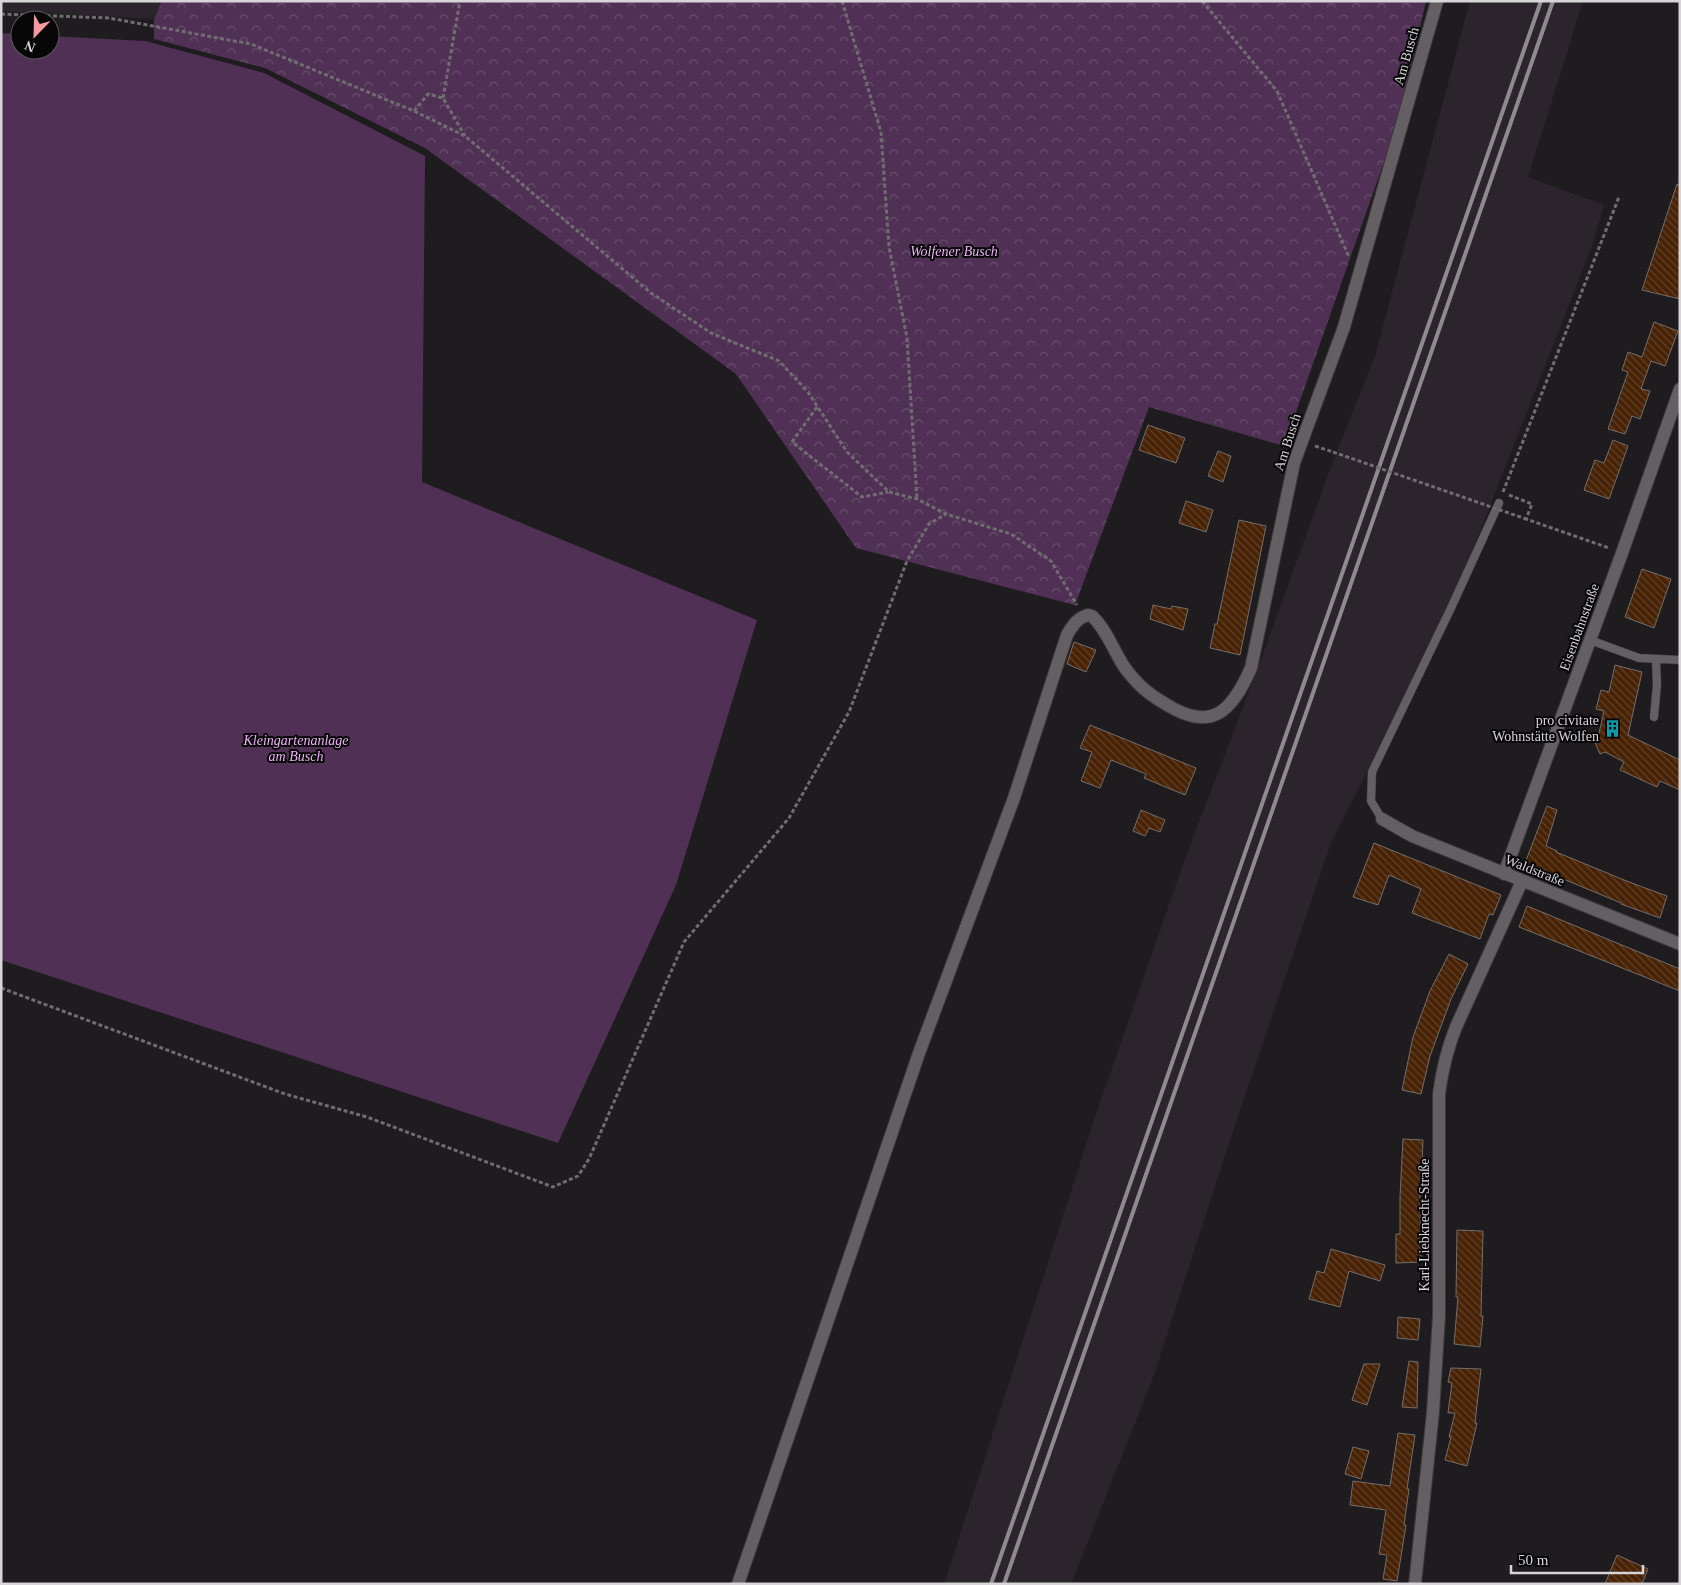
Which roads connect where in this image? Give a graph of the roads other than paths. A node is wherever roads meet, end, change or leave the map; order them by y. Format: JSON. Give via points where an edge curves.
{"nodes":[{"id":1,"x":1437,"y":1,"type":"edge"},
{"id":2,"x":1680,"y":389,"type":"edge"},
{"id":3,"x":1499,"y":504,"type":"road end"},
{"id":4,"x":1590,"y":640,"type":"junction"},
{"id":5,"x":1656,"y":660,"type":"junction"},
{"id":6,"x":1680,"y":660,"type":"edge"},
{"id":7,"x":1654,"y":717,"type":"dead end"},
{"id":8,"x":1382,"y":819,"type":"joint"},
{"id":9,"x":1504,"y":874,"type":"junction"},
{"id":10,"x":1522,"y":881,"type":"junction"},
{"id":11,"x":1680,"y":944,"type":"edge"},
{"id":12,"x":738,"y":1584,"type":"edge"},
{"id":13,"x":1415,"y":1584,"type":"edge"}],
"edges":[{"from":1,"to":12,"type":"street","name":"Am Busch","via":[[1358,278],[1294,463],[1251,668],[1230,704],[1216,714],[1202,718],[1188,716],[1139,686],[1095,620],[1088,615],[1077,620],[1068,634],[1014,798],[919,1053]]},
{"from":2,"to":4,"type":"street","name":"Eisenbahnstraße"},
{"from":3,"to":8,"type":"lane","via":[[1372,772],[1371,801]]},
{"from":4,"to":5,"type":"lane","via":[[1639,658]]},
{"from":4,"to":9,"type":"street","name":"Eisenbahnstraße"},
{"from":5,"to":6,"type":"lane"},
{"from":5,"to":7,"type":"lane"},
{"from":8,"to":9,"type":"street","name":"Waldstraße","via":[[1412,836]]},
{"from":9,"to":10,"type":"street","name":"Waldstraße"},
{"from":10,"to":11,"type":"street","name":"Waldstraße"},
{"from":10,"to":13,"type":"street","name":"Karl-Liebknecht-Straße","via":[[1447,1049],[1438,1094],[1439,1316],[1433,1412]]}]}
